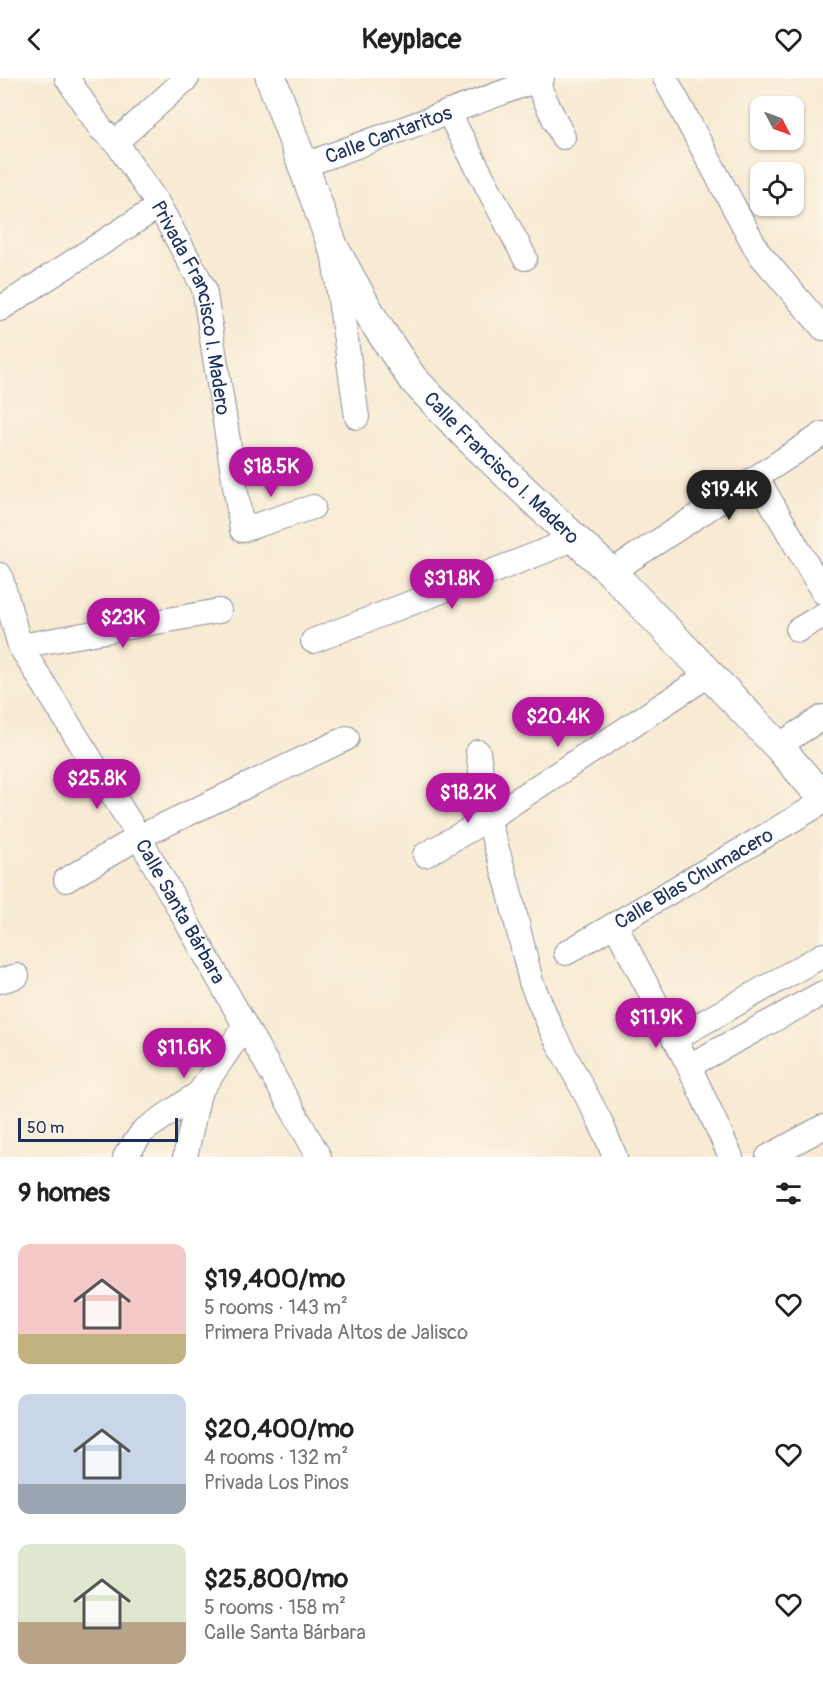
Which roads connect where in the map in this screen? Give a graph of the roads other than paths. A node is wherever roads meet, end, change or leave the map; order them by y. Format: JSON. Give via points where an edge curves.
{"nodes":[{"id":1,"x":67,"y":78,"type":"edge"},
{"id":2,"x":187,"y":78,"type":"edge"},
{"id":3,"x":271,"y":78,"type":"edge"},
{"id":4,"x":665,"y":78,"type":"edge"},
{"id":5,"x":539,"y":79,"type":"edge"},
{"id":6,"x":448,"y":112,"type":"junction"},
{"id":7,"x":563,"y":137,"type":"dead end"},
{"id":8,"x":116,"y":142,"type":"junction"},
{"id":9,"x":302,"y":166,"type":"junction"},
{"id":10,"x":159,"y":206,"type":"junction"},
{"id":11,"x":333,"y":247,"type":"junction"},
{"id":12,"x":525,"y":258,"type":"dead end"},
{"id":13,"x":0,"y":309,"type":"edge"},
{"id":14,"x":823,"y":328,"type":"edge"},
{"id":15,"x":357,"y":417,"type":"dead end"},
{"id":16,"x":823,"y":434,"type":"edge"},
{"id":17,"x":757,"y":478,"type":"junction"},
{"id":18,"x":313,"y":507,"type":"dead end"},
{"id":19,"x":574,"y":538,"type":"junction"},
{"id":20,"x":611,"y":572,"type":"junction"},
{"id":21,"x":0,"y":575,"type":"edge"},
{"id":22,"x":823,"y":592,"type":"edge"},
{"id":23,"x":219,"y":611,"type":"dead end"},
{"id":24,"x":823,"y":615,"type":"edge"},
{"id":25,"x":798,"y":630,"type":"dead end"},
{"id":26,"x":313,"y":641,"type":"dead end"},
{"id":27,"x":20,"y":646,"type":"junction"},
{"id":28,"x":710,"y":675,"type":"junction"},
{"id":29,"x":823,"y":717,"type":"edge"},
{"id":30,"x":347,"y":738,"type":"dead end"},
{"id":31,"x":778,"y":746,"type":"junction"},
{"id":32,"x":478,"y":752,"type":"dead end"},
{"id":33,"x":823,"y":800,"type":"edge"},
{"id":34,"x":488,"y":819,"type":"junction"},
{"id":35,"x":139,"y":837,"type":"junction"},
{"id":36,"x":425,"y":855,"type":"dead end"},
{"id":37,"x":66,"y":880,"type":"dead end"},
{"id":38,"x":615,"y":925,"type":"junction"},
{"id":39,"x":566,"y":952,"type":"dead end"},
{"id":40,"x":823,"y":955,"type":"edge"},
{"id":41,"x":823,"y":993,"type":"edge"},
{"id":42,"x":245,"y":1026,"type":"junction"},
{"id":43,"x":674,"y":1039,"type":"junction"},
{"id":44,"x":689,"y":1066,"type":"junction"},
{"id":45,"x":200,"y":1093,"type":"junction"},
{"id":46,"x":823,"y":1127,"type":"edge"},
{"id":47,"x":125,"y":1157,"type":"edge"},
{"id":48,"x":185,"y":1157,"type":"edge"},
{"id":49,"x":319,"y":1157,"type":"edge"},
{"id":50,"x":615,"y":1157,"type":"edge"},
{"id":51,"x":731,"y":1157,"type":"edge"},
{"id":52,"x":768,"y":1157,"type":"edge"}],
"edges":[{"from":1,"to":8,"type":"street","name":"Privada Francisco I. Madero","via":[[101,129]]},
{"from":2,"to":8,"type":"street"},
{"from":3,"to":9,"type":"street","name":"Calle Francisco I. Madero"},
{"from":4,"to":14,"type":"street","via":[[758,252]]},
{"from":5,"to":6,"type":"street","name":"Calle Cantaritos"},
{"from":5,"to":7,"type":"street"},
{"from":6,"to":9,"type":"street","name":"Calle Cantaritos"},
{"from":6,"to":12,"type":"street"},
{"from":8,"to":10,"type":"street","name":"Privada Francisco I. Madero"},
{"from":9,"to":11,"type":"street","name":"Calle Francisco I. Madero"},
{"from":10,"to":13,"type":"street"},
{"from":10,"to":18,"type":"street","name":"Privada Francisco I. Madero","via":[[204,288],[242,530]]},
{"from":11,"to":15,"type":"street"},
{"from":11,"to":19,"type":"street","name":"Calle Francisco I. Madero","via":[[375,323],[412,378]]},
{"from":16,"to":17,"type":"street"},
{"from":17,"to":20,"type":"street"},
{"from":17,"to":22,"type":"street"},
{"from":19,"to":20,"type":"street","name":"Calle Francisco I. Madero"},
{"from":19,"to":26,"type":"street"},
{"from":20,"to":28,"type":"street","name":"Calle Francisco I. Madero"},
{"from":21,"to":27,"type":"street","name":"Calle Santa Bárbara"},
{"from":23,"to":27,"type":"street"},
{"from":24,"to":25,"type":"street"},
{"from":27,"to":35,"type":"street","name":"Calle Santa Bárbara"},
{"from":28,"to":31,"type":"street","name":"Calle Francisco I. Madero"},
{"from":28,"to":34,"type":"street"},
{"from":29,"to":31,"type":"street"},
{"from":30,"to":35,"type":"street"},
{"from":31,"to":33,"type":"street","name":"Calle Francisco I. Madero"},
{"from":32,"to":34,"type":"street"},
{"from":33,"to":38,"type":"street","name":"Calle Blas Chumacero"},
{"from":34,"to":36,"type":"street"},
{"from":34,"to":50,"type":"street","via":[[531,982]]},
{"from":35,"to":37,"type":"street"},
{"from":35,"to":42,"type":"street","name":"Calle Santa Bárbara"},
{"from":38,"to":39,"type":"street","name":"Calle Blas Chumacero"},
{"from":38,"to":43,"type":"street"},
{"from":40,"to":43,"type":"street"},
{"from":41,"to":44,"type":"street"},
{"from":42,"to":45,"type":"street"},
{"from":42,"to":49,"type":"street","name":"Calle Santa Bárbara"},
{"from":43,"to":44,"type":"street"},
{"from":44,"to":51,"type":"street"},
{"from":45,"to":47,"type":"street","via":[[143,1131]]},
{"from":45,"to":48,"type":"street"},
{"from":46,"to":52,"type":"street"}]}
